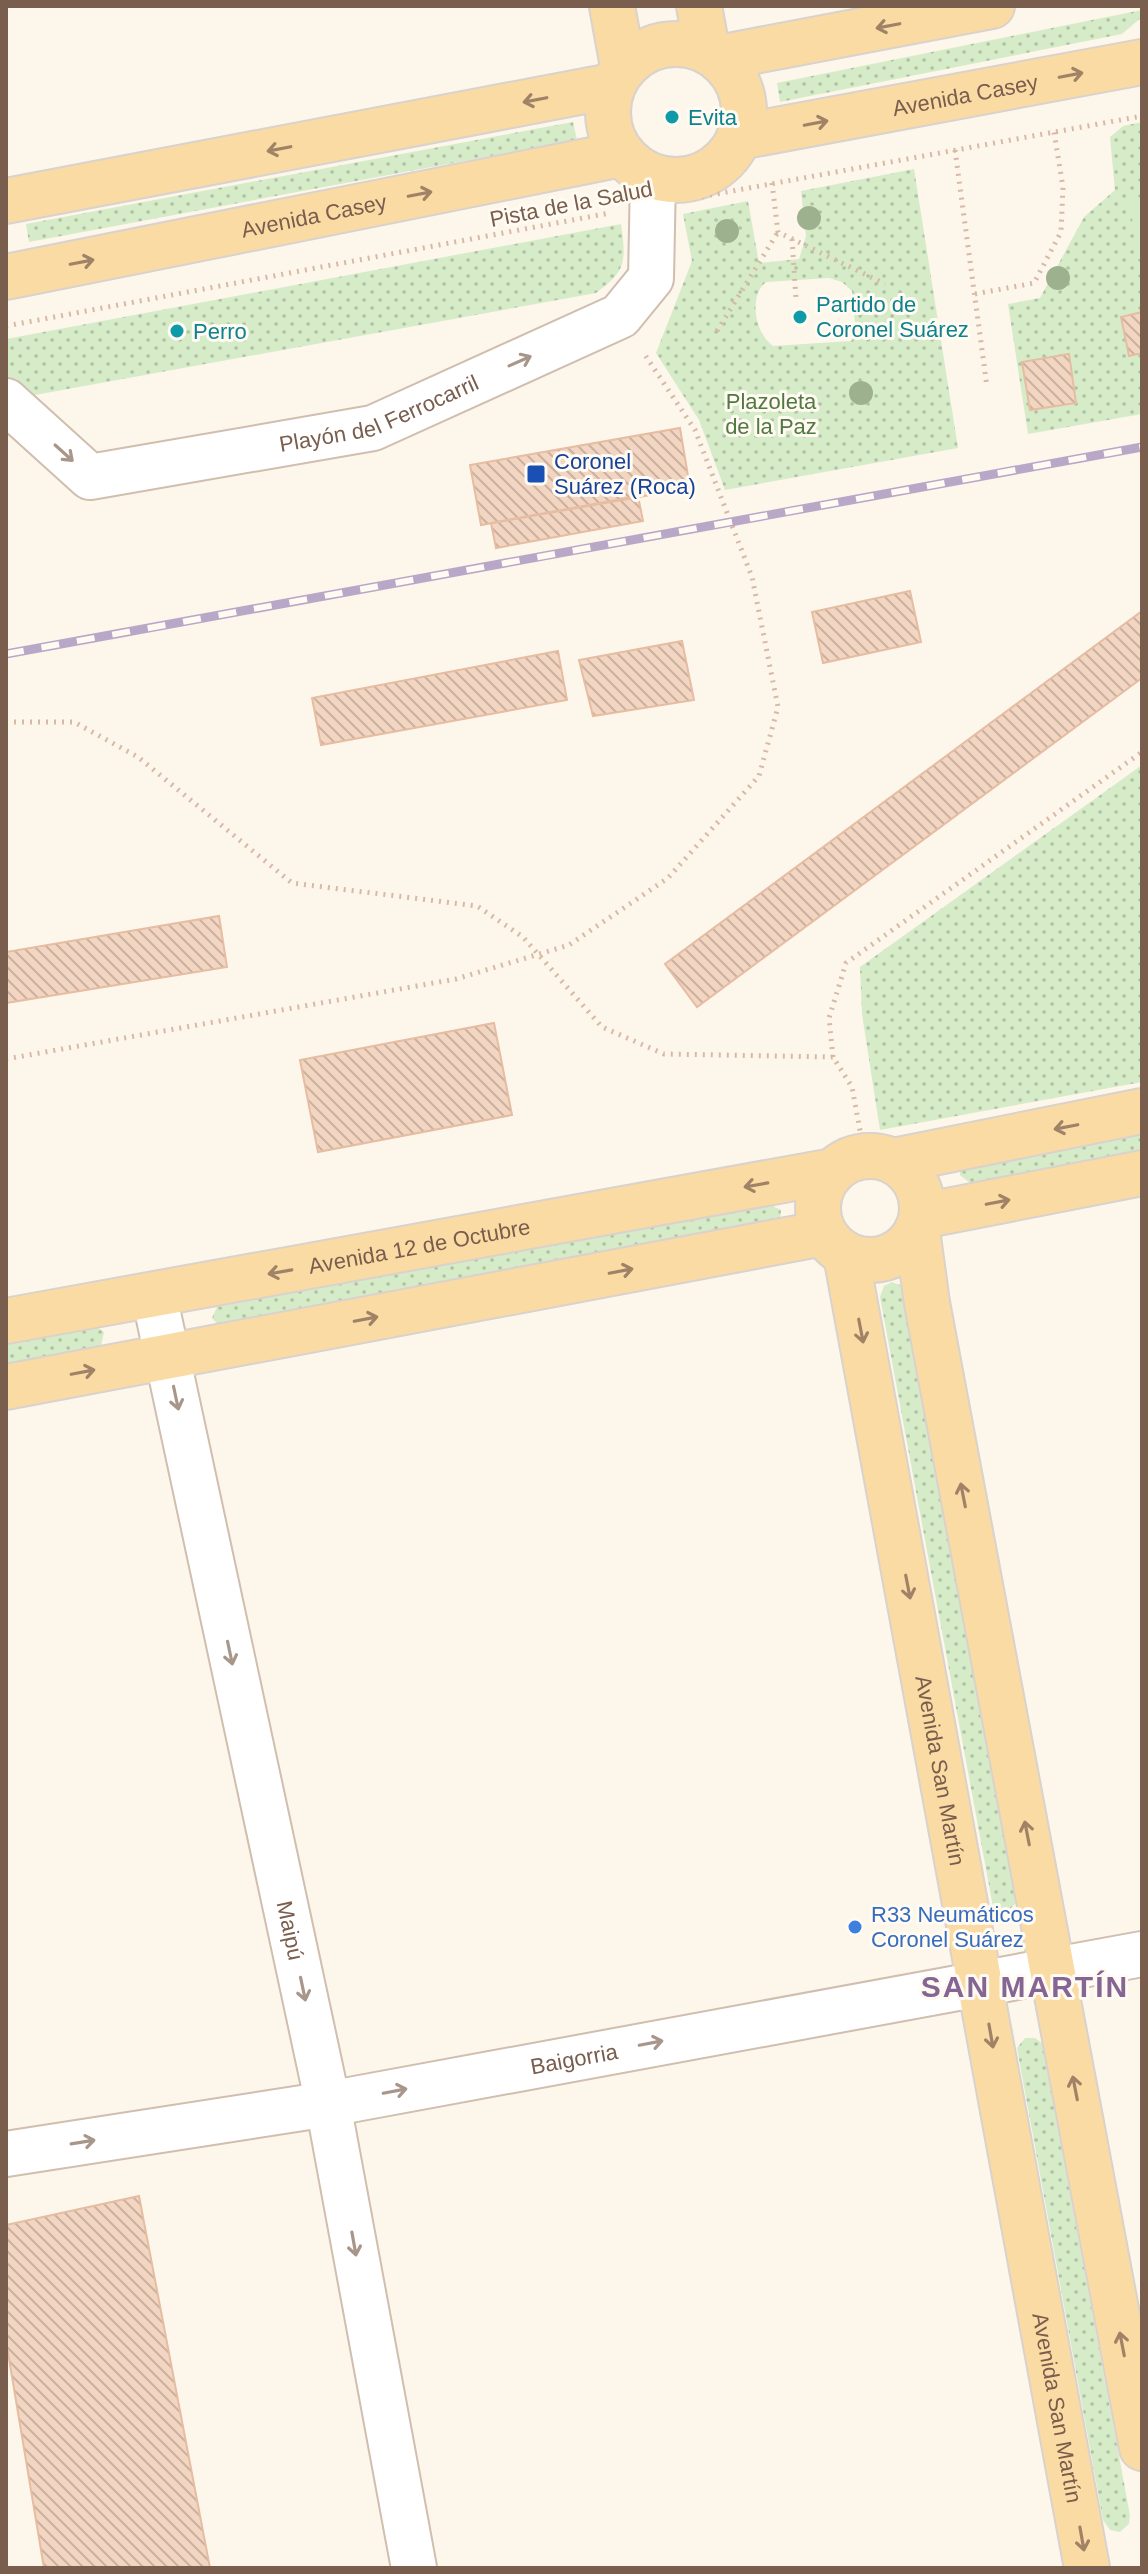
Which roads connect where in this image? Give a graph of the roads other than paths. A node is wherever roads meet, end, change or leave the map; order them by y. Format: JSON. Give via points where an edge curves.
{"nodes":[{"id":1,"x":612,"y":6,"type":"edge"},
{"id":2,"x":699,"y":6,"type":"edge"},
{"id":3,"x":992,"y":6,"type":"edge"},
{"id":4,"x":713,"y":54,"type":"junction"},
{"id":5,"x":1142,"y":62,"type":"edge"},
{"id":6,"x":617,"y":76,"type":"junction"},
{"id":7,"x":739,"y":137,"type":"junction"},
{"id":8,"x":642,"y":179,"type":"junction"},
{"id":9,"x":6,"y":201,"type":"edge"},
{"id":10,"x":6,"y":277,"type":"edge"},
{"id":11,"x":6,"y":401,"type":"edge"},
{"id":12,"x":1142,"y":1111,"type":"edge"},
{"id":13,"x":863,"y":1163,"type":"junction"},
{"id":14,"x":1142,"y":1173,"type":"edge"},
{"id":15,"x":920,"y":1223,"type":"junction"},
{"id":16,"x":835,"y":1244,"type":"junction"},
{"id":17,"x":154,"y":1295,"type":"junction"},
{"id":18,"x":6,"y":1321,"type":"edge"},
{"id":19,"x":167,"y":1356,"type":"junction"},
{"id":20,"x":6,"y":1387,"type":"edge"},
{"id":21,"x":1142,"y":1954,"type":"edge"},
{"id":22,"x":1053,"y":1970,"type":"junction"},
{"id":23,"x":982,"y":1982,"type":"junction"},
{"id":24,"x":328,"y":2104,"type":"junction"},
{"id":25,"x":6,"y":2154,"type":"edge"},
{"id":26,"x":1142,"y":2448,"type":"edge"},
{"id":27,"x":414,"y":2568,"type":"edge"},
{"id":28,"x":1087,"y":2568,"type":"edge"}],
"edges":[{"from":1,"to":6,"type":"main road"},
{"from":2,"to":4,"type":"main road"},
{"from":3,"to":4,"type":"main road","one_way":true},
{"from":4,"to":6,"type":"main road","via":[[685,43],[662,44],[640,53]]},
{"from":4,"to":7,"type":"main road","via":[[739,83],[745,105]]},
{"from":7,"to":5,"type":"main road","name":"Avenida Casey","one_way":true},
{"from":6,"to":8,"type":"main road","via":[[607,108],[609,129]]},
{"from":6,"to":9,"type":"main road","one_way":true},
{"from":7,"to":8,"type":"main road","via":[[718,166],[697,177]]},
{"from":10,"to":8,"type":"main road","name":"Avenida Casey","one_way":true},
{"from":11,"to":8,"type":"street","name":"Playón del Ferrocarril","one_way":true,"via":[[90,477],[373,428],[620,316],[651,278]]},
{"from":12,"to":13,"type":"main road","name":"Avenida 12 de Octubre","one_way":true},
{"from":13,"to":15,"type":"main road","via":[[914,1178],[921,1194]]},
{"from":13,"to":16,"type":"main road","via":[[819,1196],[818,1214]]},
{"from":13,"to":17,"type":"main road","name":"Avenida 12 de Octubre","one_way":true},
{"from":15,"to":14,"type":"main road","one_way":true},
{"from":15,"to":16,"type":"main road","via":[[898,1253],[881,1260],[864,1260]]},
{"from":22,"to":15,"type":"main road","one_way":true,"via":[[930,1318]]},
{"from":19,"to":16,"type":"main road","one_way":true},
{"from":16,"to":23,"type":"main road","name":"Avenida San Martín","one_way":true},
{"from":17,"to":18,"type":"main road","name":"Avenida 12 de Octubre"},
{"from":17,"to":19,"type":"street","name":"Maipú"},
{"from":20,"to":19,"type":"main road","one_way":true},
{"from":19,"to":24,"type":"street","name":"Maipú","one_way":true},
{"from":21,"to":22,"type":"street","name":"Baigorria"},
{"from":22,"to":23,"type":"street","name":"Baigorria"},
{"from":26,"to":22,"type":"main road","one_way":true},
{"from":24,"to":23,"type":"street","name":"Baigorria","one_way":true},
{"from":23,"to":28,"type":"main road","name":"Avenida San Martín","one_way":true},
{"from":25,"to":24,"type":"street","name":"Baigorria","one_way":true},
{"from":24,"to":27,"type":"street","name":"Maipú","one_way":true}]}
